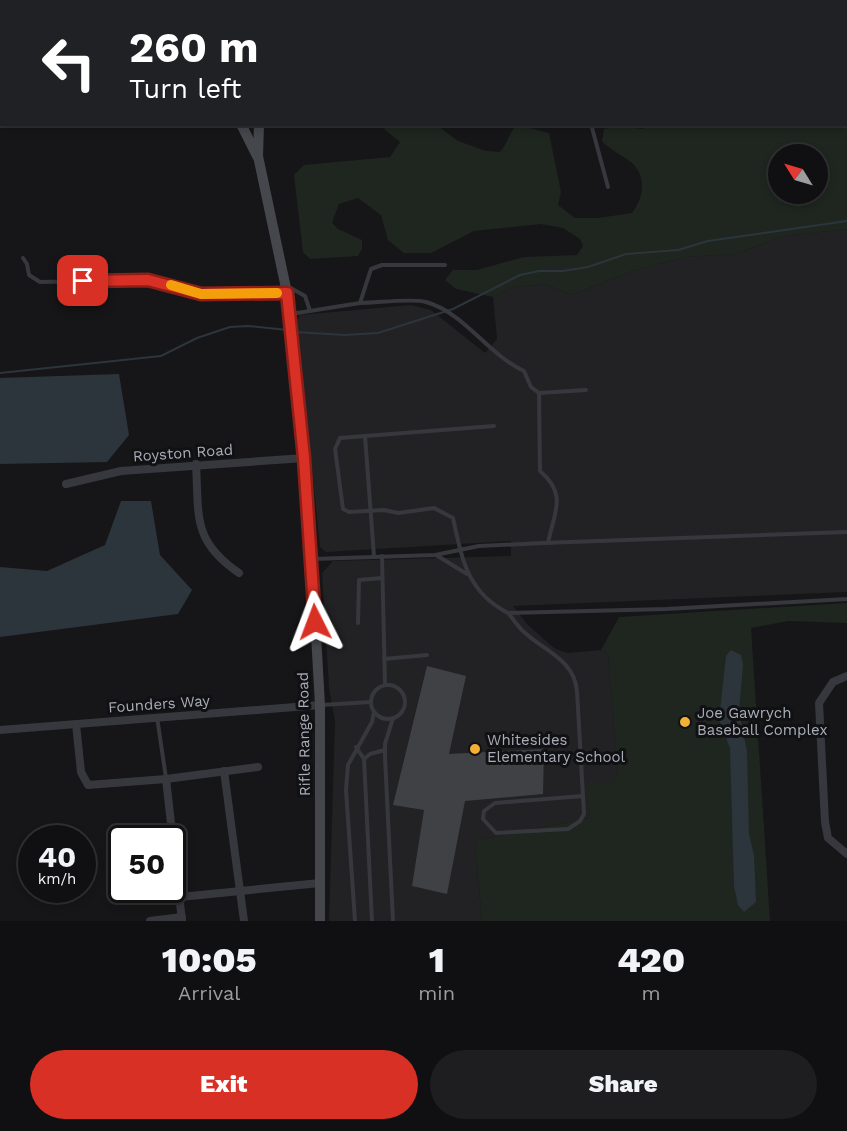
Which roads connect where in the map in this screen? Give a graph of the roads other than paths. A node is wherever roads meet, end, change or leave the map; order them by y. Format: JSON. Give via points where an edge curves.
{"nodes":[{"id":1,"x":242,"y":126,"type":"edge"},
{"id":2,"x":259,"y":126,"type":"edge"},
{"id":3,"x":592,"y":126,"type":"edge"},
{"id":4,"x":258,"y":156,"type":"junction"},
{"id":5,"x":608,"y":187,"type":"dead end"},
{"id":6,"x":22,"y":258,"type":"dead end"},
{"id":7,"x":445,"y":265,"type":"dead end"},
{"id":8,"x":287,"y":289,"type":"junction"},
{"id":9,"x":360,"y":303,"type":"junction"},
{"id":10,"x":310,"y":311,"type":"junction"},
{"id":11,"x":290,"y":315,"type":"junction"},
{"id":12,"x":586,"y":390,"type":"dead end"},
{"id":13,"x":539,"y":393,"type":"junction"},
{"id":14,"x":494,"y":426,"type":"dead end"},
{"id":15,"x":365,"y":436,"type":"junction"},
{"id":16,"x":304,"y":458,"type":"junction"},
{"id":17,"x":196,"y":464,"type":"junction"},
{"id":18,"x":66,"y":484,"type":"dead end"},
{"id":19,"x":371,"y":512,"type":"junction"},
{"id":20,"x":847,"y":532,"type":"edge"},
{"id":21,"x":548,"y":543,"type":"junction"},
{"id":22,"x":460,"y":549,"type":"junction"},
{"id":23,"x":435,"y":555,"type":"junction"},
{"id":24,"x":374,"y":556,"type":"junction"},
{"id":25,"x":382,"y":556,"type":"junction"},
{"id":26,"x":312,"y":560,"type":"junction"},
{"id":27,"x":239,"y":573,"type":"dead end"},
{"id":28,"x":467,"y":574,"type":"junction"},
{"id":29,"x":382,"y":578,"type":"junction"},
{"id":30,"x":847,"y":599,"type":"edge"},
{"id":31,"x":508,"y":613,"type":"junction"},
{"id":32,"x":358,"y":623,"type":"dead end"},
{"id":33,"x":427,"y":655,"type":"dead end"},
{"id":34,"x":384,"y":658,"type":"junction"},
{"id":35,"x":847,"y":676,"type":"edge"},
{"id":36,"x":385,"y":685,"type":"junction"},
{"id":37,"x":371,"y":702,"type":"junction"},
{"id":38,"x":320,"y":705,"type":"junction"},
{"id":39,"x":374,"y":712,"type":"junction"},
{"id":40,"x":157,"y":717,"type":"junction"},
{"id":41,"x":393,"y":718,"type":"junction"},
{"id":42,"x":76,"y":724,"type":"junction"},
{"id":43,"x":0,"y":730,"type":"edge"},
{"id":44,"x":356,"y":747,"type":"junction"},
{"id":45,"x":385,"y":750,"type":"junction"},
{"id":46,"x":364,"y":759,"type":"junction"},
{"id":47,"x":258,"y":766,"type":"dead end"},
{"id":48,"x":224,"y":771,"type":"junction"},
{"id":49,"x":166,"y":779,"type":"junction"},
{"id":50,"x":582,"y":796,"type":"junction"},
{"id":51,"x":171,"y":825,"type":"edge"},
{"id":52,"x":847,"y":854,"type":"edge"},
{"id":53,"x":320,"y":883,"type":"junction"},
{"id":54,"x":241,"y":891,"type":"junction"},
{"id":55,"x":186,"y":896,"type":"edge"},
{"id":56,"x":181,"y":903,"type":"edge"},
{"id":57,"x":182,"y":919,"type":"edge"},
{"id":58,"x":150,"y":921,"type":"edge"},
{"id":59,"x":244,"y":921,"type":"edge"},
{"id":60,"x":320,"y":921,"type":"edge"},
{"id":61,"x":355,"y":921,"type":"edge"},
{"id":62,"x":372,"y":921,"type":"edge"},
{"id":63,"x":393,"y":921,"type":"edge"}],
"edges":[{"from":1,"to":4,"type":"main road","name":"Rifle Range Road"},
{"from":2,"to":4,"type":"main road","name":"Rifle Range Road"},
{"from":3,"to":5,"type":"lane"},
{"from":4,"to":8,"type":"main road","name":"Rifle Range Road"},
{"from":6,"to":8,"type":"lane","via":[[29,275],[40,282],[148,280],[201,294]]},
{"from":7,"to":9,"type":"lane","via":[[382,265],[371,269]]},
{"from":8,"to":10,"type":"lane","via":[[305,296]]},
{"from":8,"to":11,"type":"main road","name":"Rifle Range Road"},
{"from":9,"to":10,"type":"lane"},
{"from":9,"to":13,"type":"lane","via":[[424,302],[458,318],[504,362],[524,371],[531,387]]},
{"from":10,"to":11,"type":"lane"},
{"from":11,"to":16,"type":"main road","name":"Rifle Range Road"},
{"from":12,"to":13,"type":"lane"},
{"from":13,"to":21,"type":"lane","via":[[540,471],[558,493]]},
{"from":14,"to":15,"type":"lane"},
{"from":15,"to":19,"type":"lane"},
{"from":15,"to":19,"type":"lane","via":[[340,438],[335,449],[341,506],[349,512]]},
{"from":16,"to":17,"type":"street","name":"Royston Road"},
{"from":16,"to":26,"type":"main road","name":"Rifle Range Road"},
{"from":17,"to":18,"type":"street","name":"Royston Road","via":[[121,471]]},
{"from":17,"to":27,"type":"street","via":[[201,534],[219,559]]},
{"from":19,"to":22,"type":"lane","via":[[411,513],[434,508],[453,518]]},
{"from":19,"to":24,"type":"lane"},
{"from":20,"to":21,"type":"lane"},
{"from":21,"to":22,"type":"lane"},
{"from":22,"to":23,"type":"lane"},
{"from":22,"to":28,"type":"lane"},
{"from":23,"to":25,"type":"lane"},
{"from":23,"to":28,"type":"lane"},
{"from":24,"to":25,"type":"lane"},
{"from":24,"to":26,"type":"lane"},
{"from":25,"to":29,"type":"lane"},
{"from":26,"to":38,"type":"main road","name":"Rifle Range Road"},
{"from":28,"to":31,"type":"lane","via":[[498,608]]},
{"from":29,"to":32,"type":"lane","via":[[359,580]]},
{"from":29,"to":34,"type":"lane"},
{"from":30,"to":31,"type":"lane"},
{"from":31,"to":50,"type":"lane","via":[[525,633],[553,652],[575,678]]},
{"from":33,"to":34,"type":"lane"},
{"from":34,"to":36,"type":"lane"},
{"from":35,"to":52,"type":"street","via":[[833,682],[819,703],[825,822],[828,838]]},
{"from":36,"to":37,"type":"lane","via":[[375,691]]},
{"from":36,"to":41,"type":"lane","via":[[396,687],[404,695],[404,707]]},
{"from":37,"to":38,"type":"lane"},
{"from":37,"to":39,"type":"lane"},
{"from":38,"to":40,"type":"street","name":"Founders Way"},
{"from":38,"to":53,"type":"main road","name":"Rifle Range Road"},
{"from":39,"to":41,"type":"lane","via":[[382,718]]},
{"from":39,"to":44,"type":"lane"},
{"from":40,"to":42,"type":"street","name":"Founders Way"},
{"from":40,"to":49,"type":"lane"},
{"from":41,"to":45,"type":"lane"},
{"from":42,"to":43,"type":"street","name":"Founders Way"},
{"from":42,"to":49,"type":"street","via":[[81,772],[88,785]]},
{"from":44,"to":46,"type":"lane"},
{"from":44,"to":61,"type":"lane","via":[[348,765],[346,790]]},
{"from":45,"to":46,"type":"lane"},
{"from":45,"to":63,"type":"lane"},
{"from":46,"to":62,"type":"lane"},
{"from":47,"to":48,"type":"street"},
{"from":48,"to":49,"type":"street"},
{"from":48,"to":54,"type":"street"},
{"from":49,"to":51,"type":"street"},
{"from":50,"to":50,"type":"lane","via":[[584,814],[568,829],[496,832],[483,819],[484,811],[495,804]]},
{"from":53,"to":54,"type":"street"},
{"from":53,"to":60,"type":"main road","name":"Rifle Range Road"},
{"from":54,"to":55,"type":"street"},
{"from":54,"to":59,"type":"street"},
{"from":56,"to":57,"type":"street"},
{"from":57,"to":58,"type":"street"}]}
